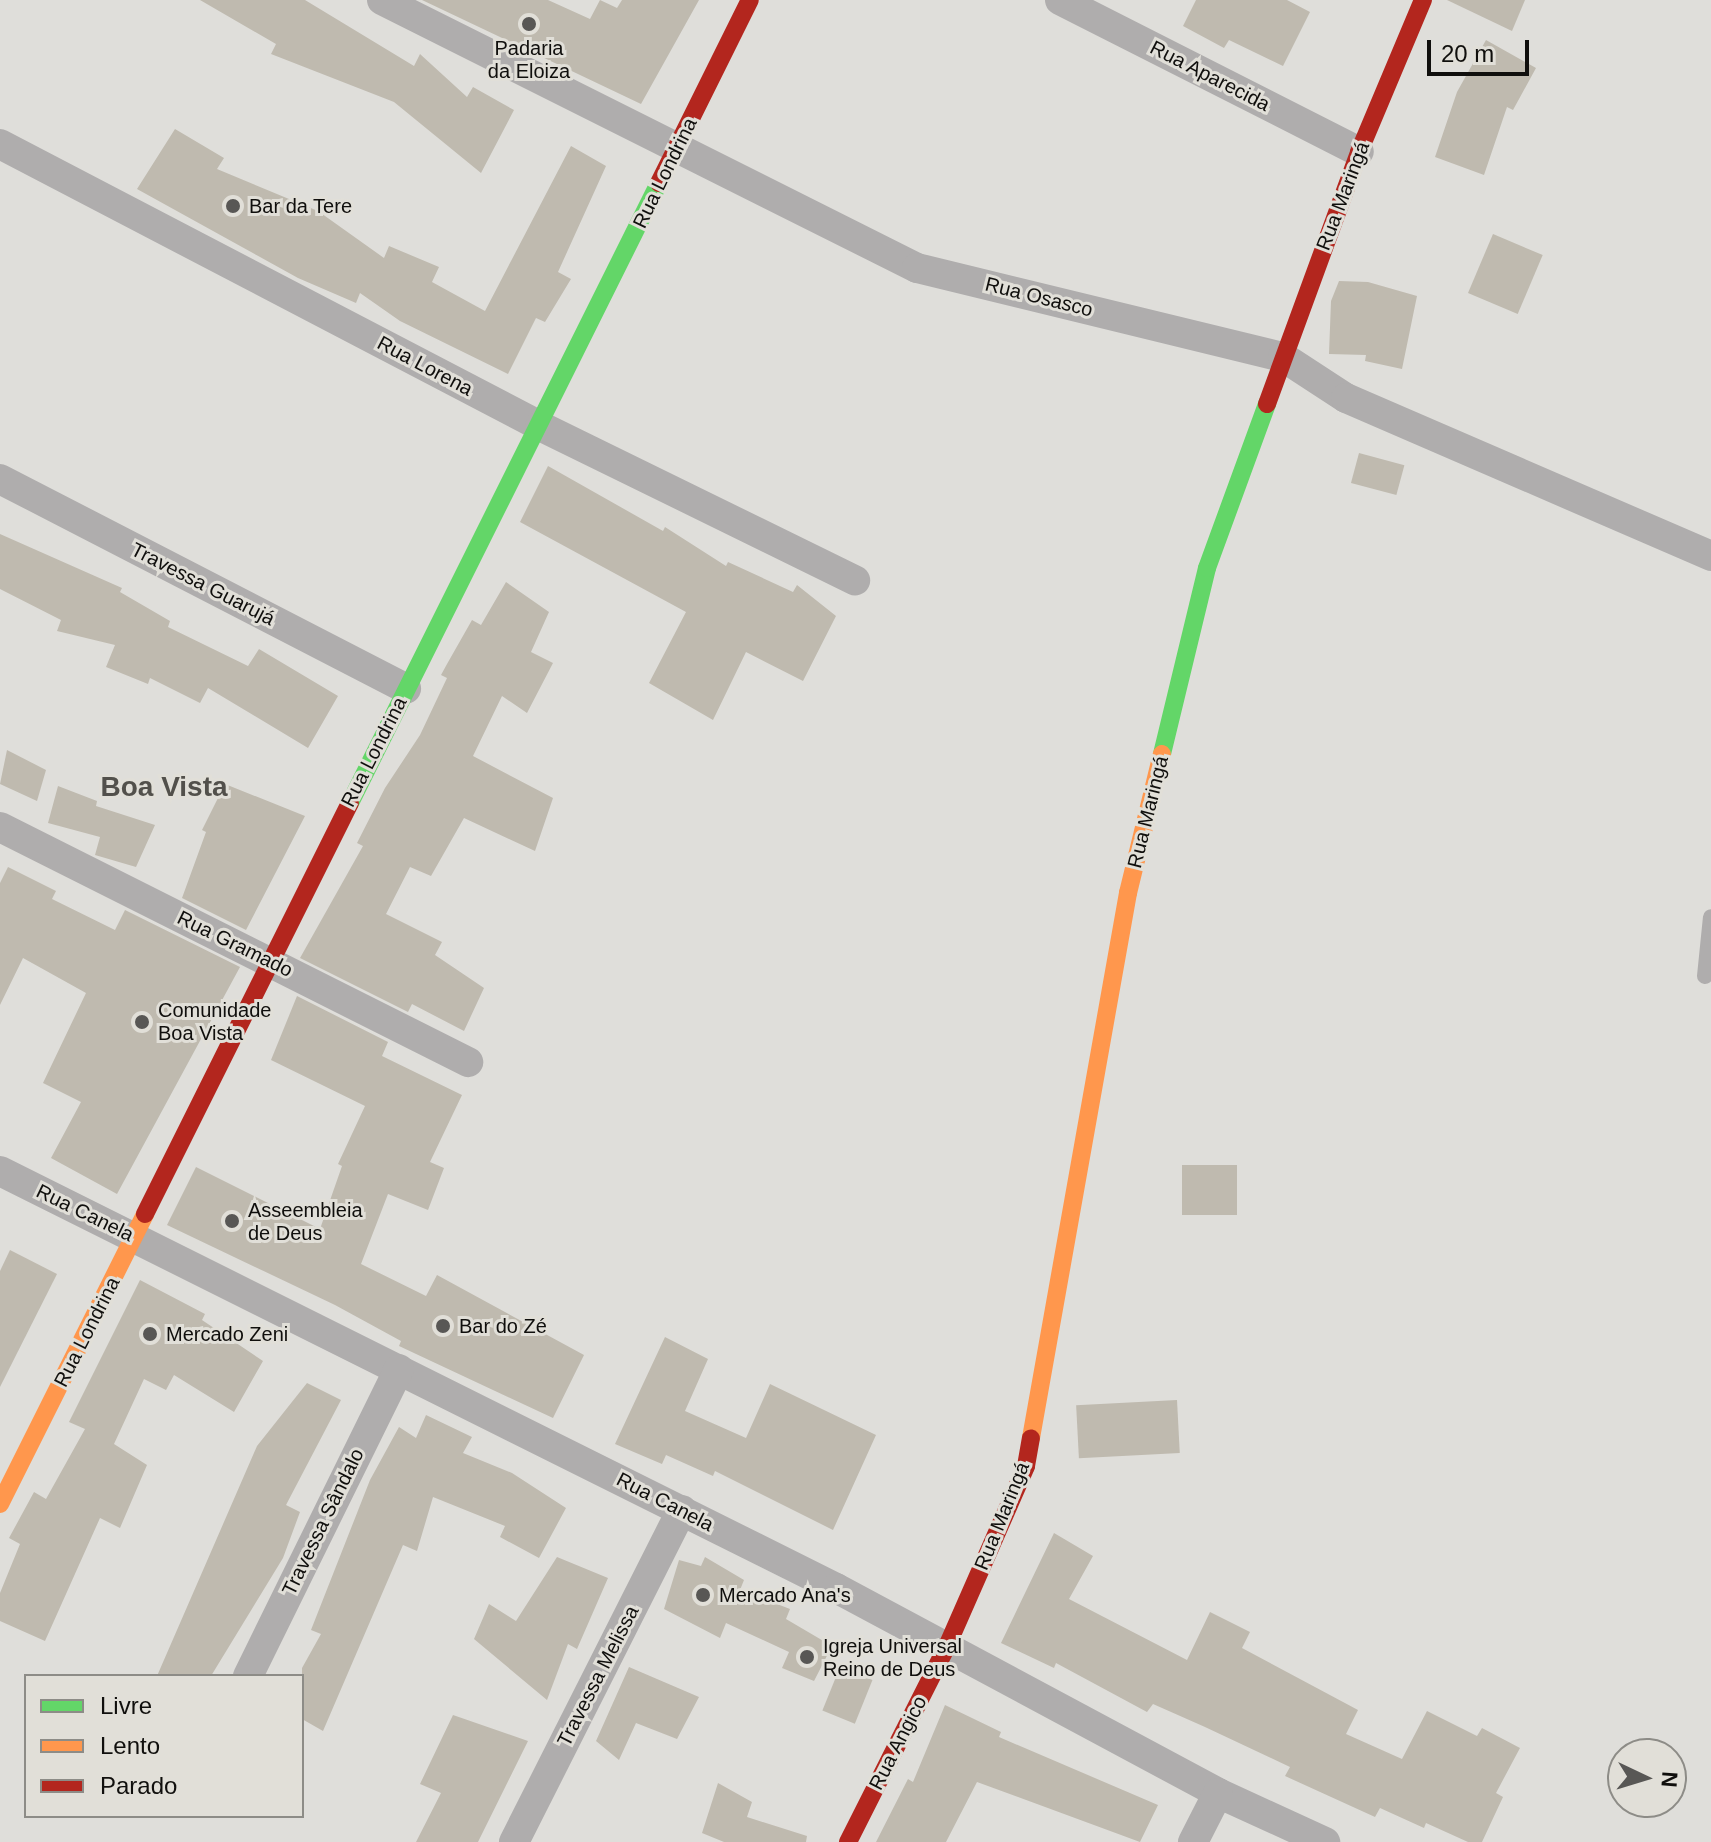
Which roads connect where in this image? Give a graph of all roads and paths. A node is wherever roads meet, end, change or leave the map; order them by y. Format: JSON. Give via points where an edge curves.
{"nodes":[{"id":1,"x":382,"y":0,"type":"edge"},
{"id":2,"x":750,"y":0,"type":"edge"},
{"id":3,"x":1060,"y":0,"type":"edge"},
{"id":4,"x":1423,"y":0,"type":"edge"},
{"id":5,"x":1092,"y":7,"type":"edge"},
{"id":6,"x":677,"y":148,"type":"junction"},
{"id":7,"x":2,"y":149,"type":"edge"},
{"id":8,"x":1359,"y":152,"type":"junction"},
{"id":9,"x":1283,"y":357,"type":"junction"},
{"id":10,"x":540,"y":426,"type":"junction"},
{"id":11,"x":0,"y":479,"type":"edge"},
{"id":12,"x":1711,"y":556,"type":"edge"},
{"id":13,"x":855,"y":580,"type":"dead end"},
{"id":14,"x":406,"y":689,"type":"junction"},
{"id":15,"x":0,"y":827,"type":"edge"},
{"id":16,"x":1711,"y":917,"type":"edge"},
{"id":17,"x":269,"y":960,"type":"junction"},
{"id":18,"x":1705,"y":976,"type":"dead end"},
{"id":19,"x":468,"y":1062,"type":"dead end"},
{"id":20,"x":0,"y":1171,"type":"edge"},
{"id":21,"x":134,"y":1237,"type":"junction"},
{"id":22,"x":399,"y":1369,"type":"junction"},
{"id":23,"x":0,"y":1504,"type":"edge"},
{"id":24,"x":682,"y":1510,"type":"junction"},
{"id":25,"x":948,"y":1644,"type":"junction"},
{"id":26,"x":249,"y":1674,"type":"edge"},
{"id":27,"x":1218,"y":1793,"type":"junction"},
{"id":28,"x":514,"y":1842,"type":"edge"},
{"id":29,"x":848,"y":1842,"type":"edge"},
{"id":30,"x":1193,"y":1842,"type":"edge"},
{"id":31,"x":1325,"y":1842,"type":"edge"}],
"edges":[{"from":1,"to":6,"type":"street","name":"Rua Osasco"},
{"from":2,"to":6,"type":"street","name":"Rua Londrina"},
{"from":3,"to":5,"type":"street","name":"Rua Aparecida"},
{"from":4,"to":8,"type":"street","name":"Rua Maringá"},
{"from":5,"to":8,"type":"street","name":"Rua Aparecida"},
{"from":6,"to":9,"type":"street","name":"Rua Osasco","via":[[917,268]]},
{"from":6,"to":10,"type":"street","name":"Rua Londrina"},
{"from":7,"to":10,"type":"street","name":"Rua Lorena"},
{"from":8,"to":9,"type":"street","name":"Rua Maringá"},
{"from":9,"to":12,"type":"street","name":"Rua Osasco","via":[[1346,398]]},
{"from":9,"to":25,"type":"street","name":"Rua Maringá","via":[[1207,568],[1132,878],[1026,1466]]},
{"from":10,"to":13,"type":"street","name":"Rua Lorena"},
{"from":10,"to":14,"type":"street","name":"Rua Londrina"},
{"from":11,"to":14,"type":"street","name":"Travessa Guarujá"},
{"from":14,"to":17,"type":"street","name":"Rua Londrina"},
{"from":15,"to":17,"type":"street","name":"Rua Gramado"},
{"from":16,"to":18,"type":"lane"},
{"from":17,"to":19,"type":"street","name":"Rua Gramado"},
{"from":17,"to":21,"type":"street","name":"Rua Londrina"},
{"from":20,"to":21,"type":"street","name":"Rua Canela"},
{"from":21,"to":22,"type":"street","name":"Rua Canela"},
{"from":21,"to":23,"type":"street","name":"Rua Londrina"},
{"from":22,"to":24,"type":"street","name":"Rua Canela"},
{"from":22,"to":26,"type":"street","name":"Travessa Sândalo"},
{"from":24,"to":25,"type":"street","name":"Rua Canela"},
{"from":24,"to":28,"type":"street","name":"Travessa Melissa"},
{"from":25,"to":27,"type":"street","name":"Rua Canela"},
{"from":25,"to":29,"type":"street","name":"Rua Angico"},
{"from":27,"to":30,"type":"street"},
{"from":27,"to":31,"type":"street","name":"Rua Canela"}]}
